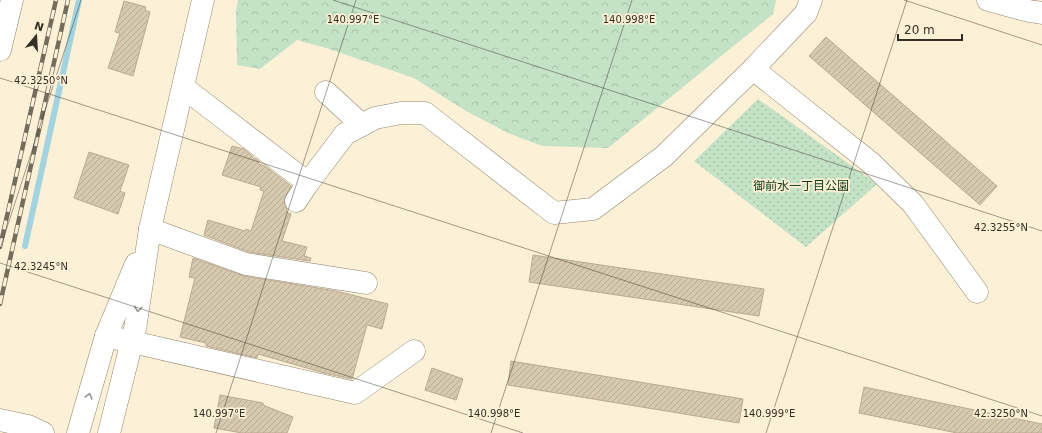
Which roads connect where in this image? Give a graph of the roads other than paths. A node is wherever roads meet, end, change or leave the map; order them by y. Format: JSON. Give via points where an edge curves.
{"nodes":[{"id":1,"x":12,"y":0,"type":"edge"},
{"id":2,"x":203,"y":0,"type":"edge"},
{"id":3,"x":811,"y":0,"type":"edge"},
{"id":4,"x":988,"y":0,"type":"edge"},
{"id":5,"x":1042,"y":13,"type":"edge"},
{"id":6,"x":0,"y":50,"type":"edge"},
{"id":7,"x":753,"y":69,"type":"junction"},
{"id":8,"x":183,"y":87,"type":"junction"},
{"id":9,"x":326,"y":92,"type":"dead end"},
{"id":10,"x":362,"y":125,"type":"junction"},
{"id":11,"x":308,"y":183,"type":"junction"},
{"id":12,"x":296,"y":201,"type":"dead end"},
{"id":13,"x":150,"y":229,"type":"junction"},
{"id":14,"x":366,"y":283,"type":"dead end"},
{"id":15,"x":977,"y":292,"type":"dead end"},
{"id":16,"x":106,"y":336,"type":"junction"},
{"id":17,"x":132,"y":342,"type":"junction"},
{"id":18,"x":414,"y":351,"type":"dead end"},
{"id":19,"x":0,"y":420,"type":"edge"},
{"id":20,"x":36,"y":430,"type":"edge"},
{"id":21,"x":78,"y":433,"type":"edge"},
{"id":22,"x":109,"y":433,"type":"edge"}],
"edges":[{"from":1,"to":6,"type":"main road"},
{"from":2,"to":8,"type":"main road"},
{"from":3,"to":7,"type":"main road","via":[[806,14]]},
{"from":4,"to":5,"type":"main road"},
{"from":7,"to":10,"type":"main road","via":[[664,156],[593,209],[554,213],[426,113],[401,113],[374,118]]},
{"from":7,"to":15,"type":"main road","via":[[871,163],[913,204]]},
{"from":8,"to":11,"type":"main road"},
{"from":8,"to":13,"type":"main road"},
{"from":9,"to":10,"type":"main road"},
{"from":10,"to":11,"type":"main road","via":[[345,134]]},
{"from":11,"to":12,"type":"main road"},
{"from":13,"to":14,"type":"main road","via":[[246,264]]},
{"from":13,"to":16,"type":"main road"},
{"from":13,"to":17,"type":"main road","one_way":true},
{"from":16,"to":17,"type":"main road"},
{"from":21,"to":16,"type":"main road","one_way":true},
{"from":17,"to":18,"type":"main road","via":[[355,393]]},
{"from":17,"to":22,"type":"main road"},
{"from":19,"to":20,"type":"main road"}]}
